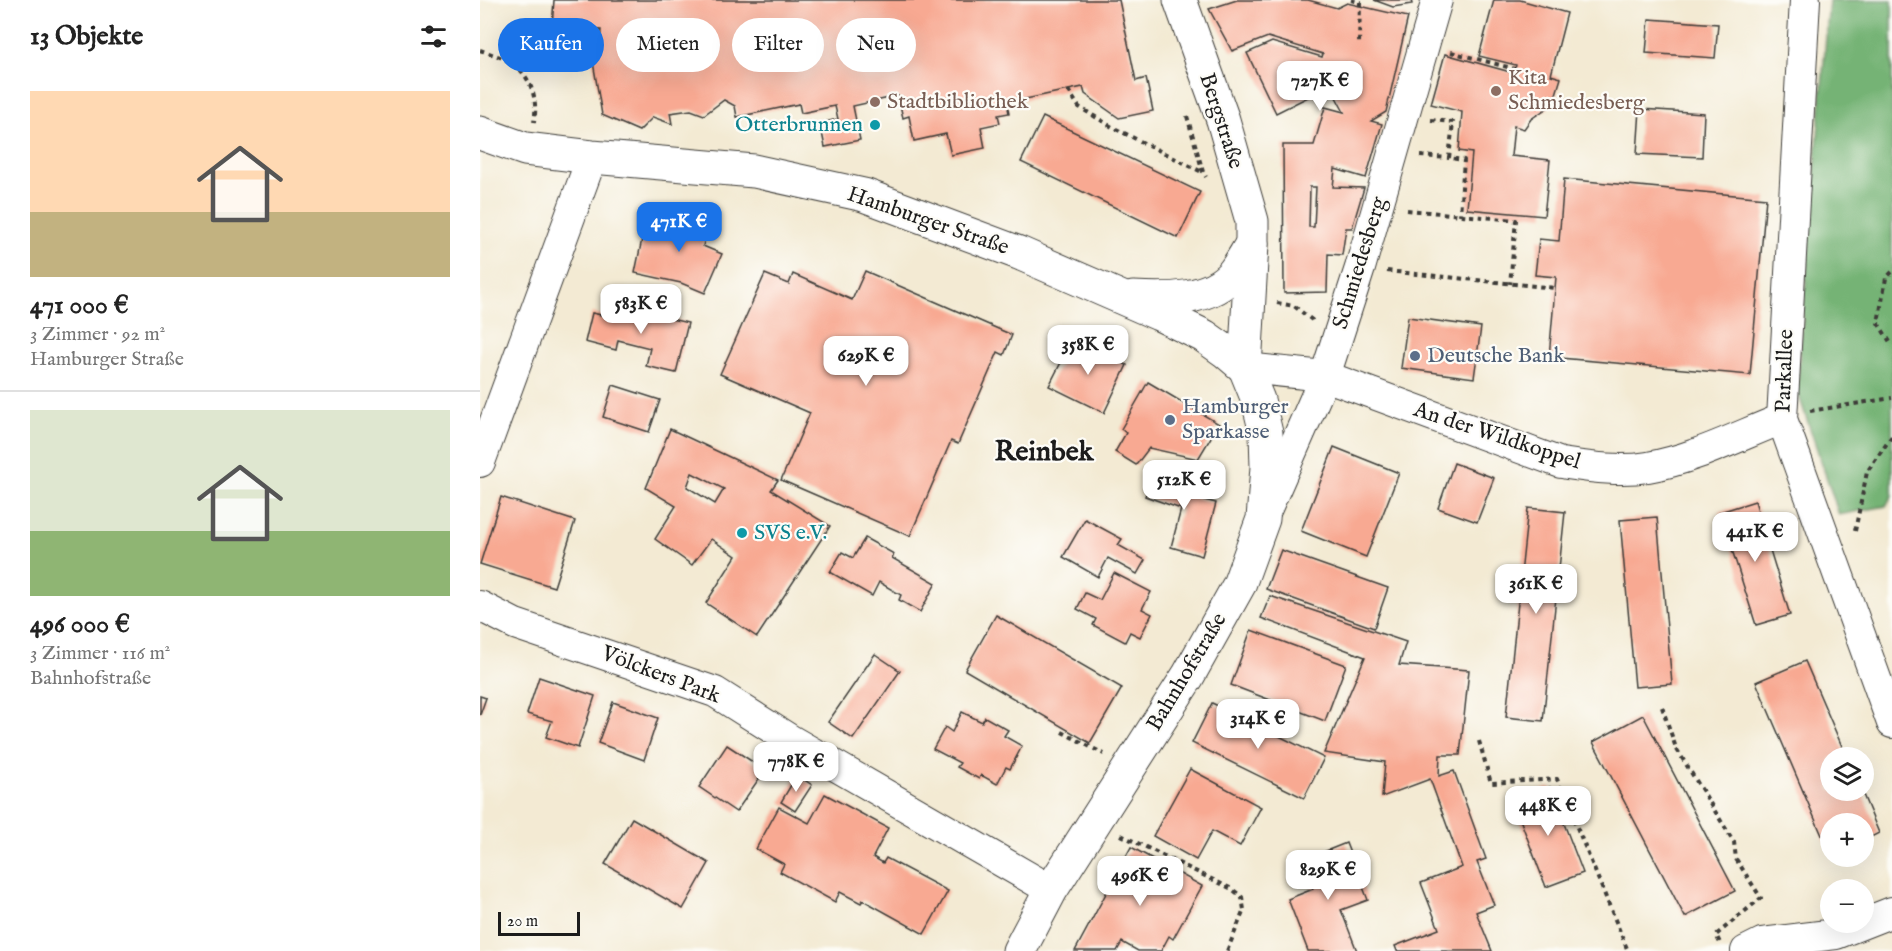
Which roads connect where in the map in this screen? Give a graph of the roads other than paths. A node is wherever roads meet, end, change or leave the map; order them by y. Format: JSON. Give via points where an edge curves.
{"nodes":[{"id":1,"x":1180,"y":0,"type":"edge"},
{"id":2,"x":1437,"y":0,"type":"edge"},
{"id":3,"x":1805,"y":0,"type":"edge"},
{"id":4,"x":480,"y":133,"type":"edge"},
{"id":5,"x":592,"y":157,"type":"junction"},
{"id":6,"x":1252,"y":244,"type":"junction"},
{"id":7,"x":1120,"y":297,"type":"junction"},
{"id":8,"x":1247,"y":309,"type":"junction"},
{"id":9,"x":1159,"y":314,"type":"junction"},
{"id":10,"x":1245,"y":368,"type":"junction"},
{"id":11,"x":1325,"y":376,"type":"junction"},
{"id":12,"x":1782,"y":419,"type":"junction"},
{"id":13,"x":480,"y":462,"type":"edge"},
{"id":14,"x":1263,"y":519,"type":"junction"},
{"id":15,"x":480,"y":606,"type":"edge"},
{"id":16,"x":1892,"y":723,"type":"edge"},
{"id":17,"x":1051,"y":890,"type":"junction"},
{"id":18,"x":1892,"y":912,"type":"edge"},
{"id":19,"x":1019,"y":951,"type":"edge"},
{"id":20,"x":1746,"y":951,"type":"edge"}],
"edges":[{"from":1,"to":6,"type":"main road","name":"Bergstraße","via":[[1225,128],[1252,221]]},
{"from":2,"to":11,"type":"street","name":"Schmiedesberg"},
{"from":3,"to":12,"type":"street","name":"Parkallee"},
{"from":4,"to":5,"type":"main road","name":"Hamburger Straße","via":[[525,148]]},
{"from":5,"to":7,"type":"main road","name":"Hamburger Straße","via":[[754,171],[864,195],[1019,253]]},
{"from":5,"to":13,"type":"street"},
{"from":6,"to":7,"type":"main road","via":[[1234,273],[1216,287],[1160,300]]},
{"from":6,"to":8,"type":"main road","name":"Bergstraße"},
{"from":7,"to":9,"type":"main road","name":"Hamburger Straße"},
{"from":8,"to":9,"type":"main road","via":[[1223,325]]},
{"from":8,"to":10,"type":"main road","name":"Bergstraße"},
{"from":9,"to":10,"type":"main road","name":"Hamburger Straße","via":[[1204,336]]},
{"from":10,"to":11,"type":"street","name":"An der Wildkoppel"},
{"from":10,"to":14,"type":"main road","name":"Bahnhofstraße","via":[[1266,433]]},
{"from":11,"to":12,"type":"street","name":"An der Wildkoppel","via":[[1561,463],[1587,467],[1646,468],[1675,461]]},
{"from":11,"to":14,"type":"street","name":"Schmiedesberg"},
{"from":12,"to":16,"type":"street","name":"Parkallee"},
{"from":14,"to":17,"type":"main road","name":"Bahnhofstraße","via":[[1239,585],[1183,684]]},
{"from":15,"to":17,"type":"street","name":"Völckers Park","via":[[515,624],[715,692]]},
{"from":17,"to":19,"type":"main road","name":"Bahnhofstraße"},
{"from":18,"to":20,"type":"street","via":[[1836,934],[1762,943]]}]}
